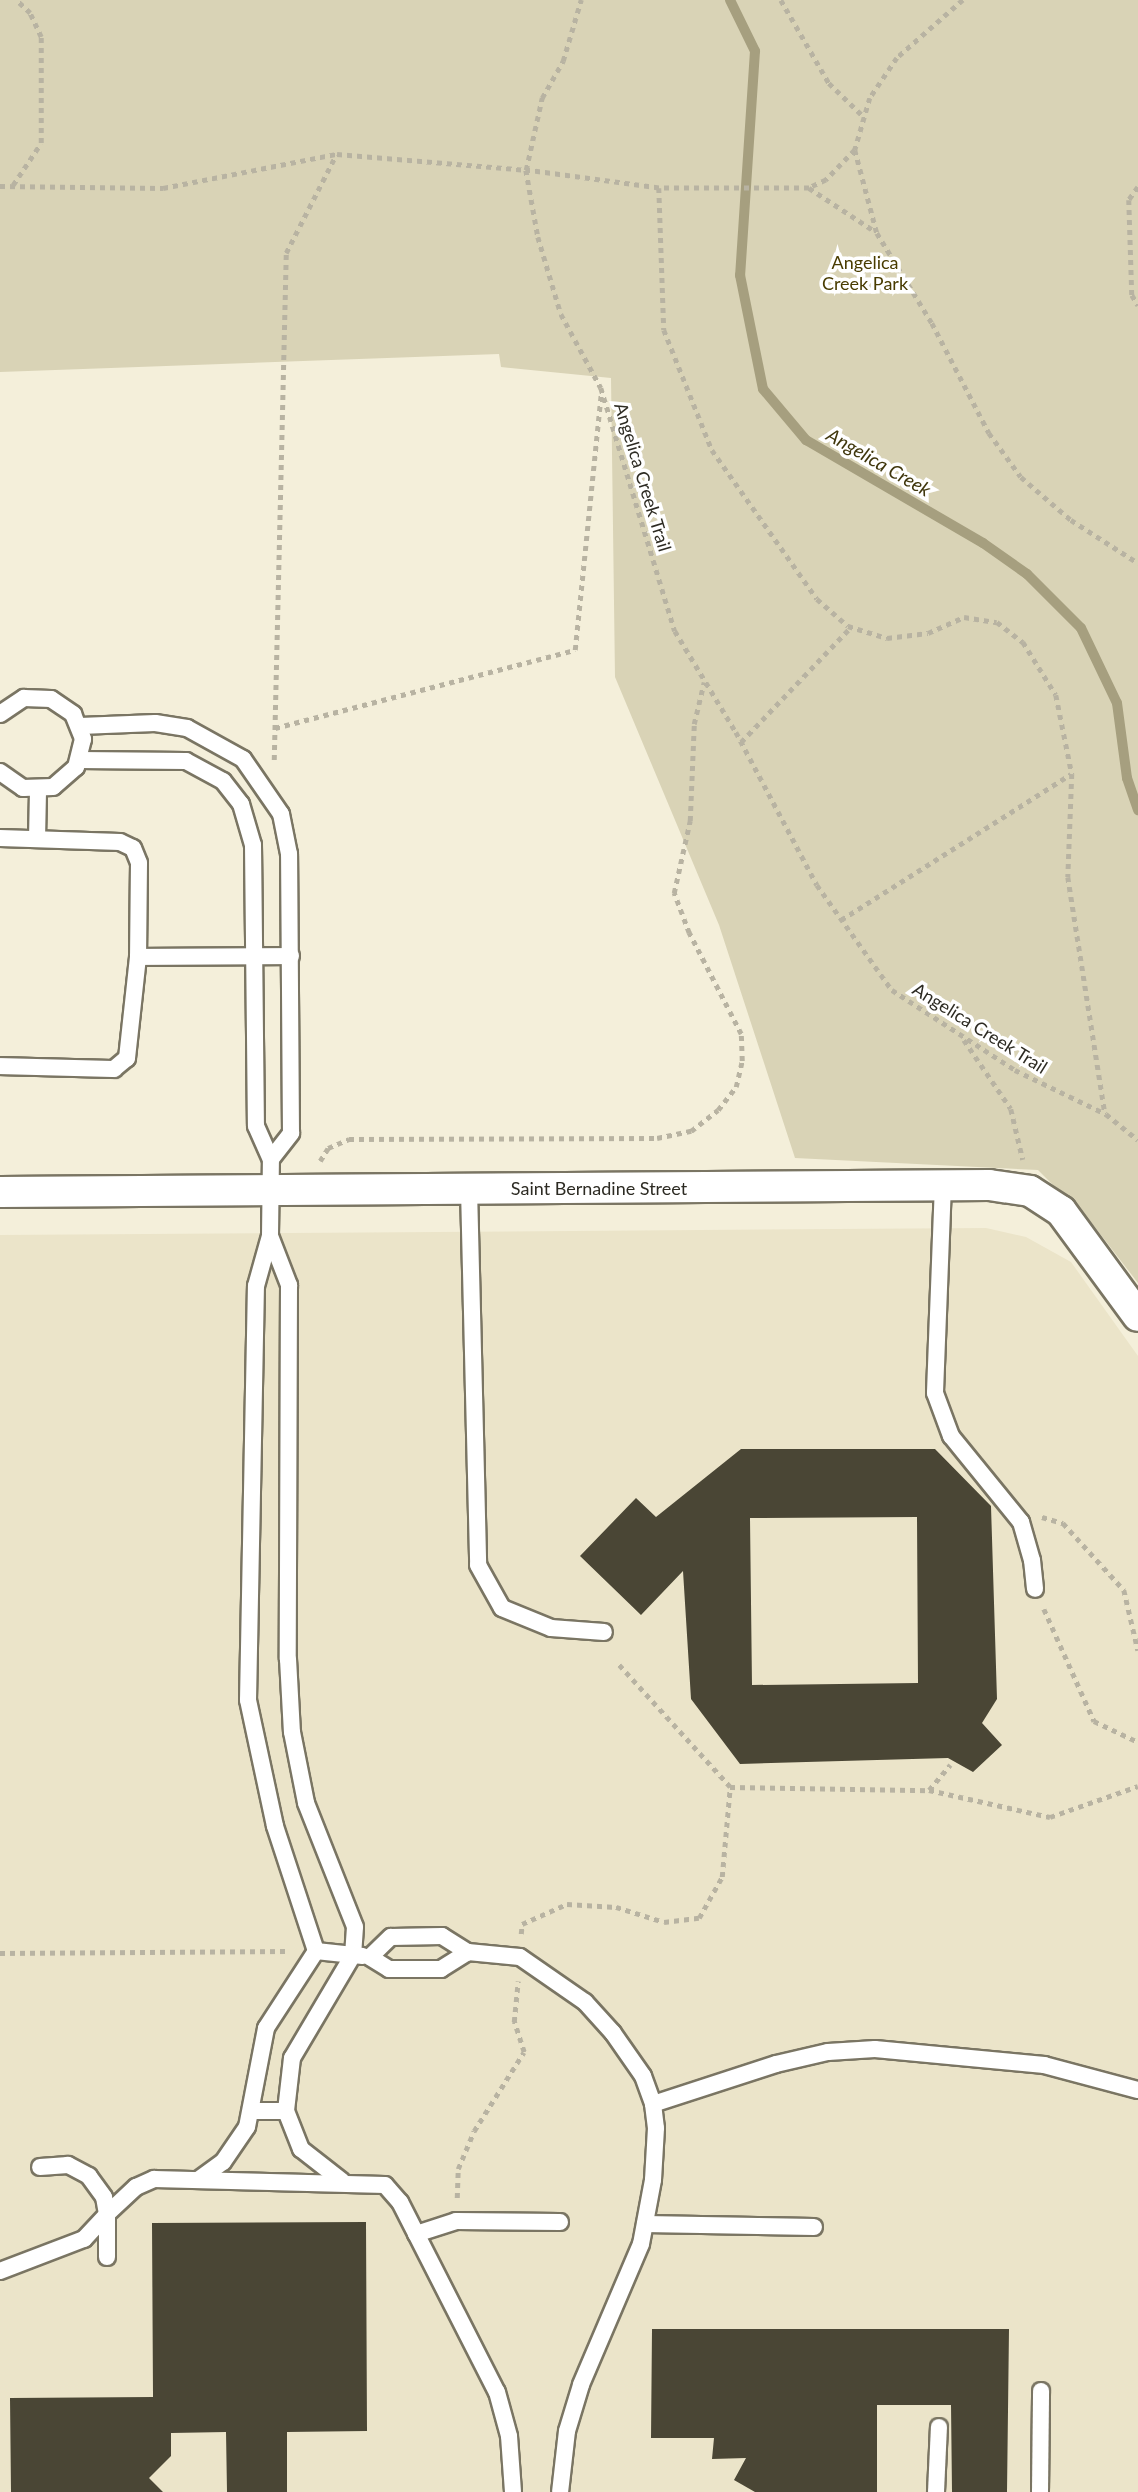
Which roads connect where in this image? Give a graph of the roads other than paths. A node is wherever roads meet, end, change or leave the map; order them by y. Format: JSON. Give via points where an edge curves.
{"nodes":[{"id":1,"x":0,"y":714,"type":"edge"},
{"id":2,"x":80,"y":726,"type":"junction"},
{"id":3,"x":79,"y":760,"type":"junction"},
{"id":4,"x":0,"y":772,"type":"edge"},
{"id":5,"x":256,"y":775,"type":"junction"},
{"id":6,"x":38,"y":790,"type":"junction"},
{"id":7,"x":232,"y":792,"type":"junction"},
{"id":8,"x":0,"y":838,"type":"edge"},
{"id":9,"x":37,"y":839,"type":"junction"},
{"id":10,"x":255,"y":956,"type":"junction"},
{"id":11,"x":291,"y":956,"type":"junction"},
{"id":12,"x":138,"y":957,"type":"junction"},
{"id":13,"x":0,"y":1066,"type":"edge"},
{"id":14,"x":271,"y":1159,"type":"junction"},
{"id":15,"x":943,"y":1184,"type":"junction"},
{"id":16,"x":469,"y":1189,"type":"junction"},
{"id":17,"x":270,"y":1190,"type":"junction"},
{"id":18,"x":0,"y":1192,"type":"edge"},
{"id":19,"x":270,"y":1236,"type":"junction"},
{"id":20,"x":1138,"y":1316,"type":"edge"},
{"id":21,"x":1035,"y":1589,"type":"road end"},
{"id":22,"x":604,"y":1632,"type":"dead end"},
{"id":23,"x":316,"y":1951,"type":"junction"},
{"id":24,"x":468,"y":1952,"type":"junction"},
{"id":25,"x":353,"y":1955,"type":"junction"},
{"id":26,"x":370,"y":1956,"type":"junction"},
{"id":27,"x":1138,"y":2090,"type":"edge"},
{"id":28,"x":653,"y":2104,"type":"junction"},
{"id":29,"x":253,"y":2111,"type":"junction"},
{"id":30,"x":286,"y":2111,"type":"junction"},
{"id":31,"x":40,"y":2167,"type":"dead end"},
{"id":32,"x":198,"y":2180,"type":"junction"},
{"id":33,"x":342,"y":2182,"type":"junction"},
{"id":34,"x":107,"y":2214,"type":"junction"},
{"id":35,"x":560,"y":2222,"type":"dead end"},
{"id":36,"x":645,"y":2224,"type":"junction"},
{"id":37,"x":814,"y":2227,"type":"dead end"},
{"id":38,"x":416,"y":2234,"type":"junction"},
{"id":39,"x":107,"y":2257,"type":"dead end"},
{"id":40,"x":0,"y":2271,"type":"edge"},
{"id":41,"x":1041,"y":2391,"type":"dead end"},
{"id":42,"x":939,"y":2427,"type":"dead end"},
{"id":43,"x":513,"y":2492,"type":"edge"},
{"id":44,"x":560,"y":2492,"type":"edge"},
{"id":45,"x":936,"y":2492,"type":"edge"},
{"id":46,"x":1040,"y":2492,"type":"edge"}],
"edges":[{"from":1,"to":2,"type":"lane","via":[[11,704],[37,696],[63,705]]},
{"from":2,"to":3,"type":"lane"},
{"from":2,"to":5,"type":"lane","via":[[155,723],[187,728],[221,743]]},
{"from":3,"to":6,"type":"lane","via":[[66,779]]},
{"from":3,"to":7,"type":"lane","via":[[186,761]]},
{"from":4,"to":6,"type":"lane","via":[[23,788]]},
{"from":5,"to":7,"type":"lane"},
{"from":5,"to":11,"type":"lane","via":[[273,799],[289,854]]},
{"from":6,"to":9,"type":"lane"},
{"from":7,"to":10,"type":"lane","via":[[249,822],[253,845]]},
{"from":8,"to":9,"type":"lane"},
{"from":9,"to":12,"type":"lane","via":[[120,842],[133,848],[139,863]]},
{"from":10,"to":11,"type":"lane"},
{"from":10,"to":12,"type":"lane"},
{"from":10,"to":14,"type":"lane","via":[[256,1126]]},
{"from":11,"to":14,"type":"lane","via":[[291,1133]]},
{"from":12,"to":13,"type":"lane","via":[[127,1058],[122,1064],[114,1069]]},
{"from":14,"to":17,"type":"lane"},
{"from":15,"to":16,"type":"street","name":"Saint Bernadine Street"},
{"from":15,"to":20,"type":"street","name":"Saint Bernadine Street","via":[[1030,1191],[1061,1211]]},
{"from":15,"to":21,"type":"lane","via":[[936,1393],[951,1436],[1021,1522]]},
{"from":16,"to":17,"type":"street","name":"Saint Bernadine Street"},
{"from":16,"to":22,"type":"lane","via":[[478,1564],[502,1608],[551,1628]]},
{"from":17,"to":18,"type":"street","name":"Saint Bernadine Street"},
{"from":17,"to":19,"type":"lane"},
{"from":19,"to":23,"type":"lane","via":[[256,1286],[248,1700],[275,1826]]},
{"from":19,"to":25,"type":"lane","via":[[289,1285],[288,1658],[292,1732],[306,1803],[355,1927]]},
{"from":23,"to":25,"type":"lane"},
{"from":23,"to":29,"type":"lane","via":[[266,2028]]},
{"from":24,"to":26,"type":"lane","via":[[442,1969],[389,1969]]},
{"from":24,"to":26,"type":"lane","via":[[442,1936],[391,1937]]},
{"from":24,"to":28,"type":"lane","via":[[520,1957],[585,2002],[643,2076]]},
{"from":25,"to":26,"type":"lane"},
{"from":25,"to":30,"type":"lane","via":[[292,2058]]},
{"from":27,"to":28,"type":"lane","via":[[1044,2065],[875,2049],[828,2052],[776,2064]]},
{"from":28,"to":36,"type":"lane","via":[[653,2180]]},
{"from":29,"to":30,"type":"lane"},
{"from":29,"to":32,"type":"lane","via":[[236,2147]]},
{"from":30,"to":33,"type":"lane","via":[[301,2149]]},
{"from":31,"to":34,"type":"lane","via":[[57,2164],[79,2169],[97,2185]]},
{"from":32,"to":33,"type":"lane"},
{"from":32,"to":34,"type":"lane","via":[[143,2183]]},
{"from":33,"to":38,"type":"lane","via":[[385,2185]]},
{"from":34,"to":39,"type":"lane"},
{"from":34,"to":40,"type":"lane","via":[[84,2239]]},
{"from":35,"to":38,"type":"lane","via":[[456,2221]]},
{"from":36,"to":37,"type":"lane"},
{"from":36,"to":44,"type":"lane","via":[[581,2385],[567,2431]]},
{"from":38,"to":43,"type":"lane","via":[[497,2392],[509,2436]]},
{"from":41,"to":46,"type":"lane"},
{"from":42,"to":45,"type":"lane"}]}
